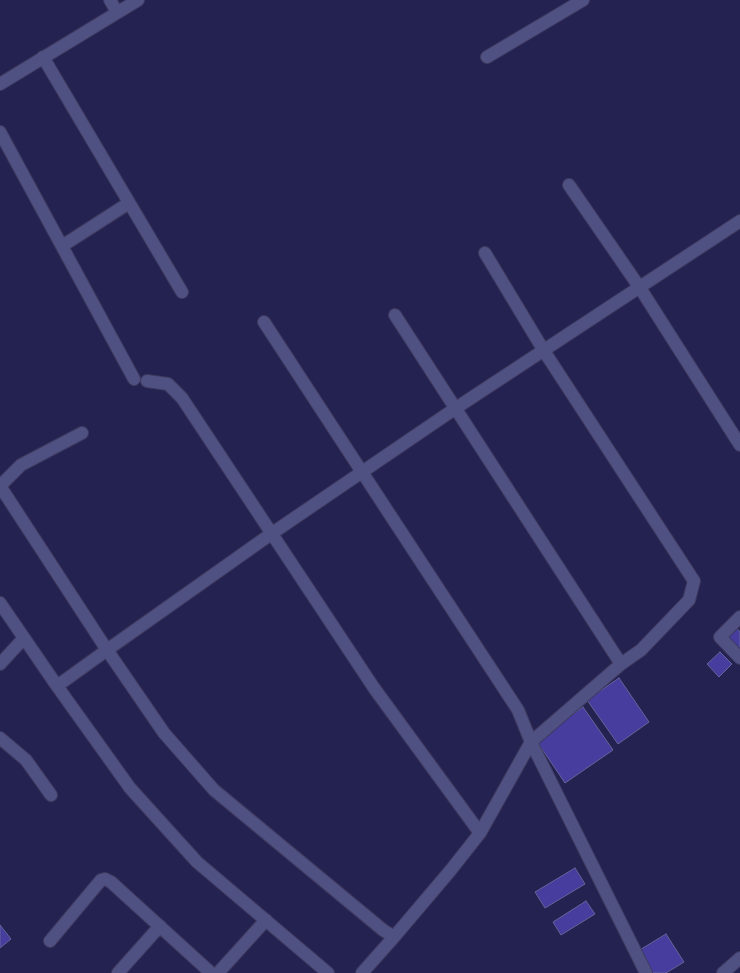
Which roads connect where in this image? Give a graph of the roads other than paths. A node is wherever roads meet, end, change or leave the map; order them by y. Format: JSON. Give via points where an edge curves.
{"nodes":[{"id":1,"x":110,"y":0,"type":"edge"},
{"id":2,"x":138,"y":0,"type":"edge"},
{"id":3,"x":583,"y":0,"type":"edge"},
{"id":4,"x":117,"y":12,"type":"junction"},
{"id":5,"x":43,"y":57,"type":"junction"},
{"id":6,"x":487,"y":57,"type":"dead end"},
{"id":7,"x":0,"y":84,"type":"edge"},
{"id":8,"x":0,"y":132,"type":"edge"},
{"id":9,"x":569,"y":185,"type":"dead end"},
{"id":10,"x":129,"y":203,"type":"junction"},
{"id":11,"x":740,"y":222,"type":"edge"},
{"id":12,"x":62,"y":246,"type":"junction"},
{"id":13,"x":485,"y":253,"type":"dead end"},
{"id":14,"x":640,"y":288,"type":"junction"},
{"id":15,"x":182,"y":292,"type":"dead end"},
{"id":16,"x":395,"y":315,"type":"dead end"},
{"id":17,"x":264,"y":322,"type":"dead end"},
{"id":18,"x":544,"y":351,"type":"junction"},
{"id":19,"x":134,"y":379,"type":"dead end"},
{"id":20,"x":147,"y":381,"type":"dead end"},
{"id":21,"x":456,"y":408,"type":"junction"},
{"id":22,"x":82,"y":433,"type":"dead end"},
{"id":23,"x":740,"y":445,"type":"edge"},
{"id":24,"x":362,"y":472,"type":"junction"},
{"id":25,"x":271,"y":534,"type":"junction"},
{"id":26,"x":0,"y":603,"type":"edge"},
{"id":27,"x":740,"y":617,"type":"edge"},
{"id":28,"x":24,"y":638,"type":"junction"},
{"id":29,"x":107,"y":650,"type":"junction"},
{"id":30,"x":740,"y":658,"type":"edge"},
{"id":31,"x":0,"y":664,"type":"edge"},
{"id":32,"x":621,"y":664,"type":"junction"},
{"id":33,"x":57,"y":686,"type":"junction"},
{"id":34,"x":0,"y":738,"type":"edge"},
{"id":35,"x":531,"y":742,"type":"junction"},
{"id":36,"x":51,"y":795,"type":"dead end"},
{"id":37,"x":480,"y":833,"type":"junction"},
{"id":38,"x":266,"y":920,"type":"junction"},
{"id":39,"x":160,"y":926,"type":"junction"},
{"id":40,"x":394,"y":937,"type":"junction"},
{"id":41,"x":50,"y":941,"type":"dead end"},
{"id":42,"x":740,"y":958,"type":"edge"},
{"id":43,"x":118,"y":973,"type":"edge"},
{"id":44,"x":211,"y":973,"type":"edge"},
{"id":45,"x":218,"y":973,"type":"edge"},
{"id":46,"x":328,"y":973,"type":"edge"},
{"id":47,"x":362,"y":973,"type":"edge"},
{"id":48,"x":646,"y":973,"type":"edge"},
{"id":49,"x":723,"y":973,"type":"edge"}],
"edges":[{"from":1,"to":4,"type":"street"},
{"from":2,"to":4,"type":"street"},
{"from":3,"to":6,"type":"street"},
{"from":4,"to":5,"type":"street"},
{"from":5,"to":7,"type":"street"},
{"from":5,"to":10,"type":"street"},
{"from":8,"to":12,"type":"street"},
{"from":9,"to":14,"type":"street"},
{"from":10,"to":12,"type":"street"},
{"from":10,"to":15,"type":"street"},
{"from":11,"to":14,"type":"street"},
{"from":12,"to":19,"type":"street"},
{"from":13,"to":18,"type":"street"},
{"from":14,"to":18,"type":"street"},
{"from":14,"to":23,"type":"street"},
{"from":16,"to":21,"type":"street"},
{"from":17,"to":24,"type":"street"},
{"from":18,"to":21,"type":"street"},
{"from":18,"to":32,"type":"street","via":[[694,581],[689,600],[642,650]]},
{"from":20,"to":25,"type":"street","via":[[168,384],[182,398]]},
{"from":21,"to":24,"type":"street"},
{"from":21,"to":32,"type":"street"},
{"from":22,"to":29,"type":"street","via":[[22,465],[0,486]]},
{"from":24,"to":25,"type":"street"},
{"from":24,"to":35,"type":"street","via":[[518,710]]},
{"from":25,"to":29,"type":"street"},
{"from":25,"to":37,"type":"street","via":[[374,688]]},
{"from":26,"to":28,"type":"street"},
{"from":27,"to":30,"type":"street","via":[[720,637]]},
{"from":28,"to":31,"type":"street"},
{"from":28,"to":33,"type":"street"},
{"from":29,"to":33,"type":"street"},
{"from":29,"to":40,"type":"street","via":[[164,733],[214,790]]},
{"from":32,"to":35,"type":"street"},
{"from":33,"to":38,"type":"street","via":[[130,788],[197,862]]},
{"from":34,"to":36,"type":"street","via":[[26,760]]},
{"from":35,"to":37,"type":"street"},
{"from":35,"to":48,"type":"street"},
{"from":37,"to":40,"type":"street"},
{"from":38,"to":45,"type":"street"},
{"from":38,"to":46,"type":"street"},
{"from":39,"to":41,"type":"street","via":[[105,879],[101,880]]},
{"from":39,"to":43,"type":"street"},
{"from":39,"to":44,"type":"street"},
{"from":40,"to":47,"type":"street"},
{"from":42,"to":49,"type":"street"}]}
